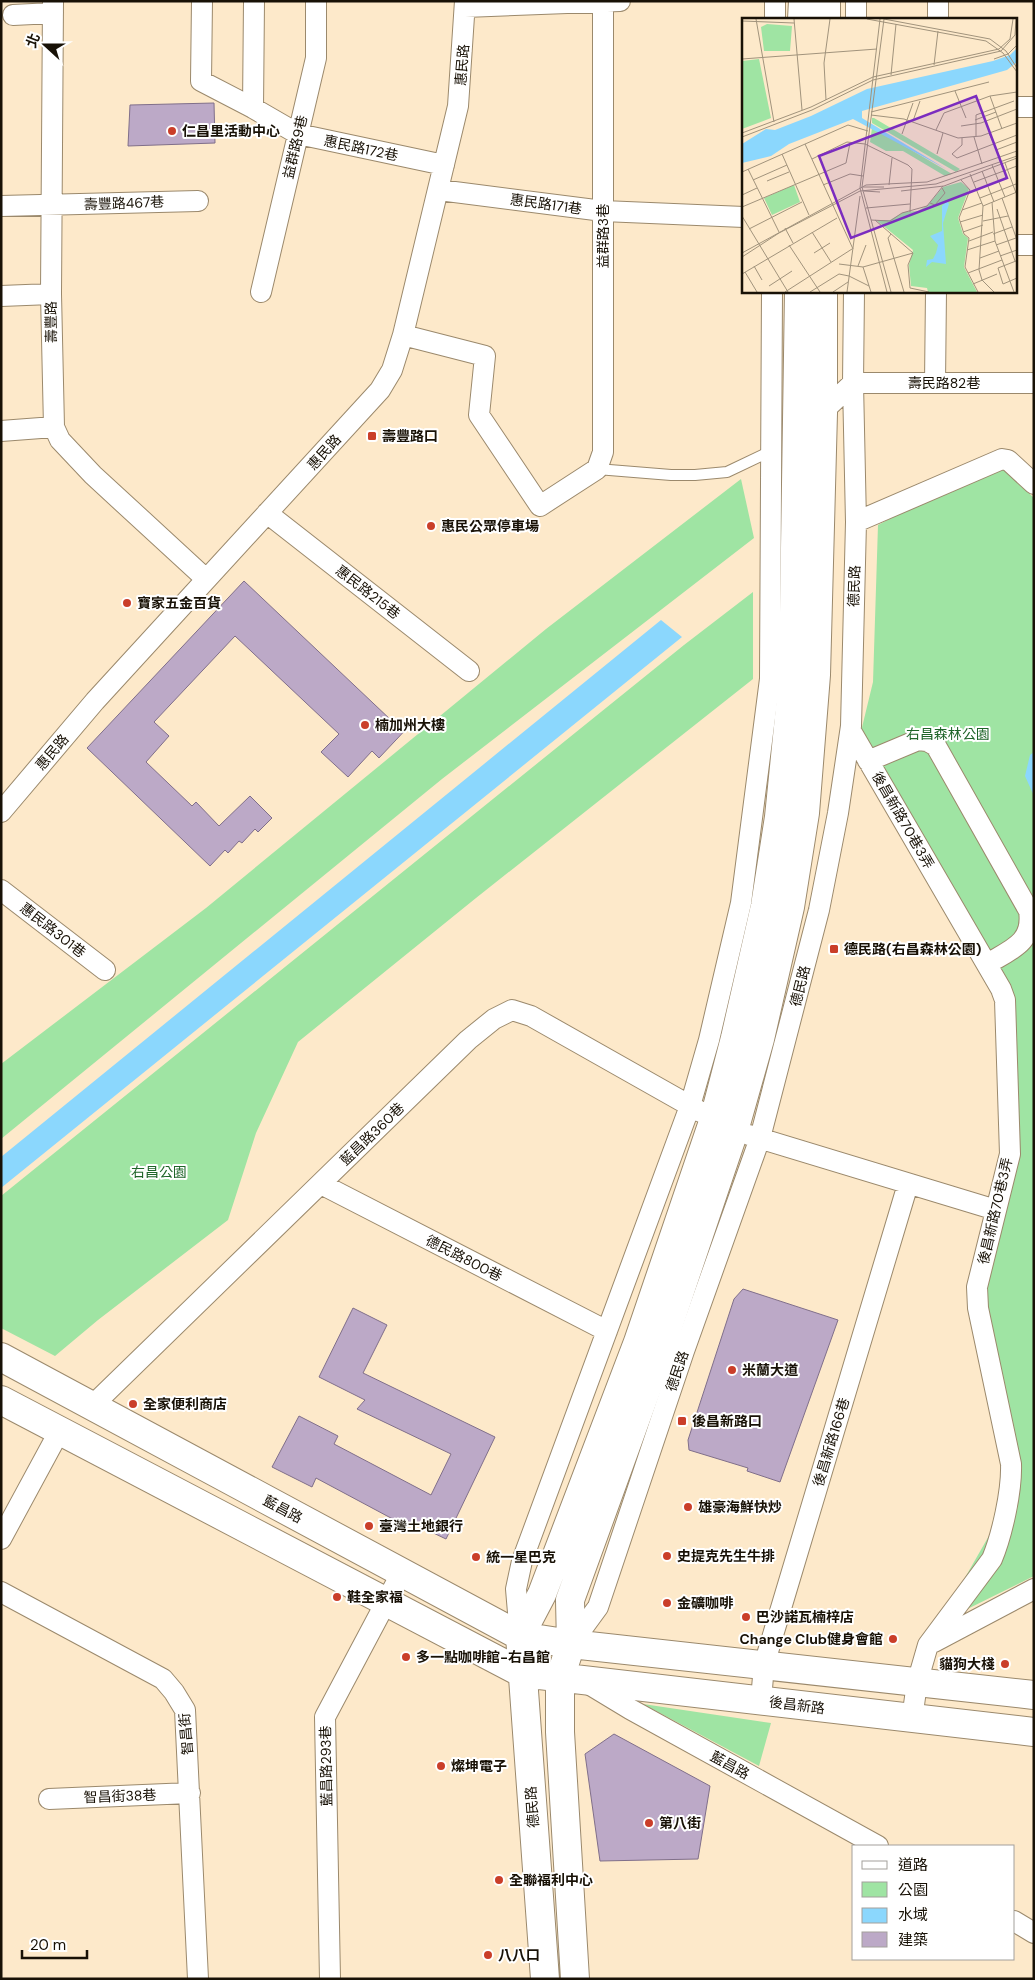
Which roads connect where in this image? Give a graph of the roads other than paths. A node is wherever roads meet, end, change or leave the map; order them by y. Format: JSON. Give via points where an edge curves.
{"nodes":[{"id":1,"x":202,"y":1,"type":"edge"},
{"id":2,"x":254,"y":1,"type":"edge"},
{"id":3,"x":316,"y":1,"type":"edge"},
{"id":4,"x":603,"y":1,"type":"edge"},
{"id":5,"x":620,"y":1,"type":"edge"},
{"id":6,"x":775,"y":1,"type":"edge"},
{"id":7,"x":803,"y":1,"type":"edge"},
{"id":8,"x":826,"y":1,"type":"edge"},
{"id":9,"x":856,"y":1,"type":"edge"},
{"id":10,"x":938,"y":1,"type":"edge"},
{"id":11,"x":465,"y":4,"type":"edge"},
{"id":12,"x":53,"y":7,"type":"edge"},
{"id":13,"x":14,"y":15,"type":"dead end"},
{"id":14,"x":775,"y":18,"type":"edge"},
{"id":15,"x":802,"y":18,"type":"edge"},
{"id":16,"x":826,"y":18,"type":"edge"},
{"id":17,"x":856,"y":18,"type":"edge"},
{"id":18,"x":938,"y":18,"type":"edge"},
{"id":19,"x":1018,"y":107,"type":"edge"},
{"id":20,"x":1034,"y":107,"type":"edge"},
{"id":21,"x":253,"y":108,"type":"junction"},
{"id":22,"x":298,"y":134,"type":"junction"},
{"id":23,"x":444,"y":165,"type":"junction"},
{"id":24,"x":439,"y":190,"type":"junction"},
{"id":25,"x":198,"y":201,"type":"dead end"},
{"id":26,"x":51,"y":204,"type":"junction"},
{"id":27,"x":1,"y":206,"type":"edge"},
{"id":28,"x":603,"y":211,"type":"junction"},
{"id":29,"x":742,"y":217,"type":"edge"},
{"id":30,"x":1018,"y":245,"type":"edge"},
{"id":31,"x":1034,"y":245,"type":"edge"},
{"id":32,"x":261,"y":292,"type":"dead end"},
{"id":33,"x":772,"y":292,"type":"edge"},
{"id":34,"x":799,"y":292,"type":"edge"},
{"id":35,"x":823,"y":292,"type":"edge"},
{"id":36,"x":854,"y":292,"type":"edge"},
{"id":37,"x":936,"y":292,"type":"edge"},
{"id":38,"x":51,"y":294,"type":"junction"},
{"id":39,"x":1,"y":296,"type":"edge"},
{"id":40,"x":402,"y":335,"type":"junction"},
{"id":41,"x":853,"y":383,"type":"junction"},
{"id":42,"x":936,"y":383,"type":"junction"},
{"id":43,"x":1034,"y":384,"type":"edge"},
{"id":44,"x":822,"y":413,"type":"junction"},
{"id":45,"x":54,"y":428,"type":"junction"},
{"id":46,"x":1,"y":431,"type":"edge"},
{"id":47,"x":798,"y":432,"type":"junction"},
{"id":48,"x":771,"y":451,"type":"junction"},
{"id":49,"x":597,"y":470,"type":"junction"},
{"id":50,"x":1034,"y":484,"type":"edge"},
{"id":51,"x":267,"y":513,"type":"junction"},
{"id":52,"x":856,"y":522,"type":"junction"},
{"id":53,"x":206,"y":579,"type":"junction"},
{"id":54,"x":469,"y":671,"type":"dead end"},
{"id":55,"x":851,"y":731,"type":"junction"},
{"id":56,"x":868,"y":760,"type":"junction"},
{"id":57,"x":5,"y":798,"type":"edge"},
{"id":58,"x":1,"y":890,"type":"edge"},
{"id":59,"x":987,"y":964,"type":"junction"},
{"id":60,"x":105,"y":970,"type":"dead end"},
{"id":61,"x":690,"y":1106,"type":"junction"},
{"id":62,"x":724,"y":1125,"type":"junction"},
{"id":63,"x":760,"y":1138,"type":"junction"},
{"id":64,"x":321,"y":1184,"type":"junction"},
{"id":65,"x":908,"y":1184,"type":"junction"},
{"id":66,"x":996,"y":1210,"type":"junction"},
{"id":67,"x":607,"y":1332,"type":"junction"},
{"id":68,"x":1,"y":1357,"type":"edge"},
{"id":69,"x":1,"y":1400,"type":"edge"},
{"id":70,"x":92,"y":1406,"type":"junction"},
{"id":71,"x":60,"y":1430,"type":"junction"},
{"id":72,"x":1,"y":1539,"type":"edge"},
{"id":73,"x":402,"y":1572,"type":"junction"},
{"id":74,"x":1034,"y":1589,"type":"edge"},
{"id":75,"x":1,"y":1592,"type":"edge"},
{"id":76,"x":386,"y":1601,"type":"junction"},
{"id":77,"x":520,"y":1636,"type":"junction"},
{"id":78,"x":571,"y":1644,"type":"junction"},
{"id":79,"x":928,"y":1645,"type":"junction"},
{"id":80,"x":764,"y":1665,"type":"junction"},
{"id":81,"x":522,"y":1673,"type":"junction"},
{"id":82,"x":572,"y":1679,"type":"junction"},
{"id":83,"x":917,"y":1683,"type":"junction"},
{"id":84,"x":1034,"y":1695,"type":"edge"},
{"id":85,"x":761,"y":1700,"type":"junction"},
{"id":86,"x":912,"y":1719,"type":"junction"},
{"id":87,"x":1034,"y":1732,"type":"edge"},
{"id":88,"x":190,"y":1793,"type":"junction"},
{"id":89,"x":49,"y":1799,"type":"dead end"},
{"id":90,"x":876,"y":1845,"type":"edge"},
{"id":91,"x":1015,"y":1922,"type":"edge"},
{"id":92,"x":1034,"y":1932,"type":"edge"},
{"id":93,"x":198,"y":1979,"type":"edge"},
{"id":94,"x":330,"y":1979,"type":"edge"},
{"id":95,"x":545,"y":1979,"type":"edge"},
{"id":96,"x":576,"y":1979,"type":"edge"}],
"edges":[{"from":1,"to":21,"type":"street","name":"惠民路172巷","via":[[201,81]]},
{"from":2,"to":21,"type":"street"},
{"from":3,"to":22,"type":"street","name":"益群路9巷","via":[[316,58]]},
{"from":4,"to":5,"type":"street"},
{"from":4,"to":11,"type":"street"},
{"from":4,"to":28,"type":"street","name":"益群路3巷"},
{"from":6,"to":14,"type":"street"},
{"from":7,"to":15,"type":"street"},
{"from":8,"to":16,"type":"street"},
{"from":9,"to":17,"type":"street"},
{"from":10,"to":18,"type":"street"},
{"from":11,"to":23,"type":"street","name":"惠民路","via":[[458,106]]},
{"from":12,"to":13,"type":"street"},
{"from":12,"to":26,"type":"street","name":"壽豐路"},
{"from":19,"to":20,"type":"street"},
{"from":21,"to":22,"type":"street","name":"惠民路172巷"},
{"from":22,"to":23,"type":"street","name":"惠民路172巷"},
{"from":22,"to":32,"type":"street","name":"益群路9巷"},
{"from":23,"to":24,"type":"street","name":"惠民路"},
{"from":24,"to":28,"type":"street","name":"惠民路171巷"},
{"from":24,"to":40,"type":"street","name":"惠民路"},
{"from":25,"to":26,"type":"street","name":"壽豐路467巷"},
{"from":26,"to":27,"type":"street","name":"壽豐路467巷"},
{"from":26,"to":38,"type":"street","name":"壽豐路"},
{"from":28,"to":29,"type":"street","name":"惠民路171巷"},
{"from":28,"to":49,"type":"street","name":"益群路3巷","via":[[603,452]]},
{"from":30,"to":31,"type":"street"},
{"from":33,"to":48,"type":"street","name":"德民路"},
{"from":34,"to":47,"type":"street","name":"德民路"},
{"from":35,"to":44,"type":"street","name":"德民路"},
{"from":36,"to":41,"type":"street","name":"德民路"},
{"from":37,"to":42,"type":"street"},
{"from":38,"to":39,"type":"street"},
{"from":38,"to":45,"type":"street","name":"壽豐路"},
{"from":40,"to":49,"type":"street","via":[[485,356],[479,415],[540,506]]},
{"from":40,"to":51,"type":"street","name":"惠民路","via":[[392,370],[380,390]]},
{"from":41,"to":42,"type":"street","name":"壽民路82巷"},
{"from":41,"to":44,"type":"street"},
{"from":41,"to":52,"type":"street","name":"德民路"},
{"from":42,"to":43,"type":"street","name":"壽民路82巷"},
{"from":44,"to":47,"type":"street"},
{"from":44,"to":62,"type":"street","name":"德民路","via":[[816,675],[805,813],[790,907],[760,1039]]},
{"from":45,"to":46,"type":"street"},
{"from":45,"to":53,"type":"street","via":[[60,440],[93,475]]},
{"from":47,"to":48,"type":"street"},
{"from":47,"to":62,"type":"street","name":"德民路","via":[[793,677],[779,817]]},
{"from":48,"to":49,"type":"lane","via":[[719,473],[671,475]]},
{"from":48,"to":61,"type":"street","name":"德民路","via":[[769,689],[741,903]]},
{"from":50,"to":52,"type":"street","via":[[1008,460],[1002,459]]},
{"from":51,"to":53,"type":"street","name":"惠民路"},
{"from":51,"to":54,"type":"street","name":"惠民路215巷"},
{"from":52,"to":55,"type":"street","name":"德民路"},
{"from":53,"to":57,"type":"street","name":"惠民路"},
{"from":55,"to":56,"type":"street","name":"後昌新路70巷3弄"},
{"from":55,"to":63,"type":"street","name":"德民路","via":[[820,910]]},
{"from":56,"to":59,"type":"street","name":"後昌新路70巷3弄"},
{"from":56,"to":59,"type":"street","via":[[918,740],[936,746],[1028,911],[1031,923],[1028,935],[1020,943]]},
{"from":58,"to":60,"type":"street","name":"惠民路301巷"},
{"from":59,"to":66,"type":"street","name":"後昌新路70巷3弄","via":[[1005,1000],[1010,1154]]},
{"from":61,"to":62,"type":"street"},
{"from":61,"to":64,"type":"street","name":"藍昌路360巷","via":[[531,1016],[512,1010],[494,1019],[468,1040]]},
{"from":61,"to":67,"type":"street","name":"德民路"},
{"from":62,"to":63,"type":"street"},
{"from":62,"to":77,"type":"street","name":"德民路","via":[[542,1594]]},
{"from":62,"to":78,"type":"street","name":"德民路","via":[[652,1374],[570,1600]]},
{"from":63,"to":65,"type":"street"},
{"from":63,"to":78,"type":"street","name":"德民路","via":[[598,1607]]},
{"from":64,"to":67,"type":"street","name":"德民路800巷"},
{"from":64,"to":70,"type":"street","name":"藍昌路360巷"},
{"from":65,"to":66,"type":"street"},
{"from":65,"to":80,"type":"street","name":"後昌新路166巷"},
{"from":66,"to":79,"type":"street","name":"後昌新路70巷3弄","via":[[977,1287],[978,1308],[1011,1464],[1011,1479],[992,1559]]},
{"from":67,"to":77,"type":"street","name":"德民路","via":[[522,1561],[516,1589]]},
{"from":68,"to":70,"type":"street","name":"藍昌路"},
{"from":69,"to":71,"type":"street","name":"藍昌路"},
{"from":70,"to":71,"type":"street"},
{"from":70,"to":73,"type":"street","name":"藍昌路"},
{"from":71,"to":72,"type":"street"},
{"from":71,"to":76,"type":"street","name":"藍昌路"},
{"from":73,"to":76,"type":"street","name":"藍昌路293巷"},
{"from":73,"to":77,"type":"street","name":"藍昌路"},
{"from":74,"to":79,"type":"street"},
{"from":75,"to":88,"type":"street","name":"智昌街","via":[[163,1679],[185,1710]]},
{"from":76,"to":81,"type":"street","name":"藍昌路"},
{"from":76,"to":94,"type":"street","name":"藍昌路293巷","via":[[325,1717]]},
{"from":77,"to":78,"type":"street","name":"藍昌路"},
{"from":77,"to":81,"type":"street","name":"德民路"},
{"from":78,"to":80,"type":"street"},
{"from":78,"to":82,"type":"street","name":"德民路"},
{"from":79,"to":83,"type":"street","name":"後昌新路70巷3弄"},
{"from":80,"to":83,"type":"street"},
{"from":80,"to":85,"type":"street","name":"後昌新路166巷"},
{"from":81,"to":82,"type":"street","name":"藍昌路"},
{"from":81,"to":95,"type":"street","name":"德民路"},
{"from":82,"to":85,"type":"street","name":"後昌新路"},
{"from":82,"to":90,"type":"street","name":"藍昌路"},
{"from":82,"to":96,"type":"street","name":"德民路","via":[[560,1732]]},
{"from":83,"to":84,"type":"street"},
{"from":83,"to":86,"type":"street","name":"後昌新路70巷3弄"},
{"from":85,"to":86,"type":"street","name":"後昌新路"},
{"from":86,"to":87,"type":"street","name":"後昌新路"},
{"from":88,"to":89,"type":"street","name":"智昌街38巷"},
{"from":88,"to":93,"type":"street","name":"智昌街"},
{"from":91,"to":92,"type":"street"}]}
